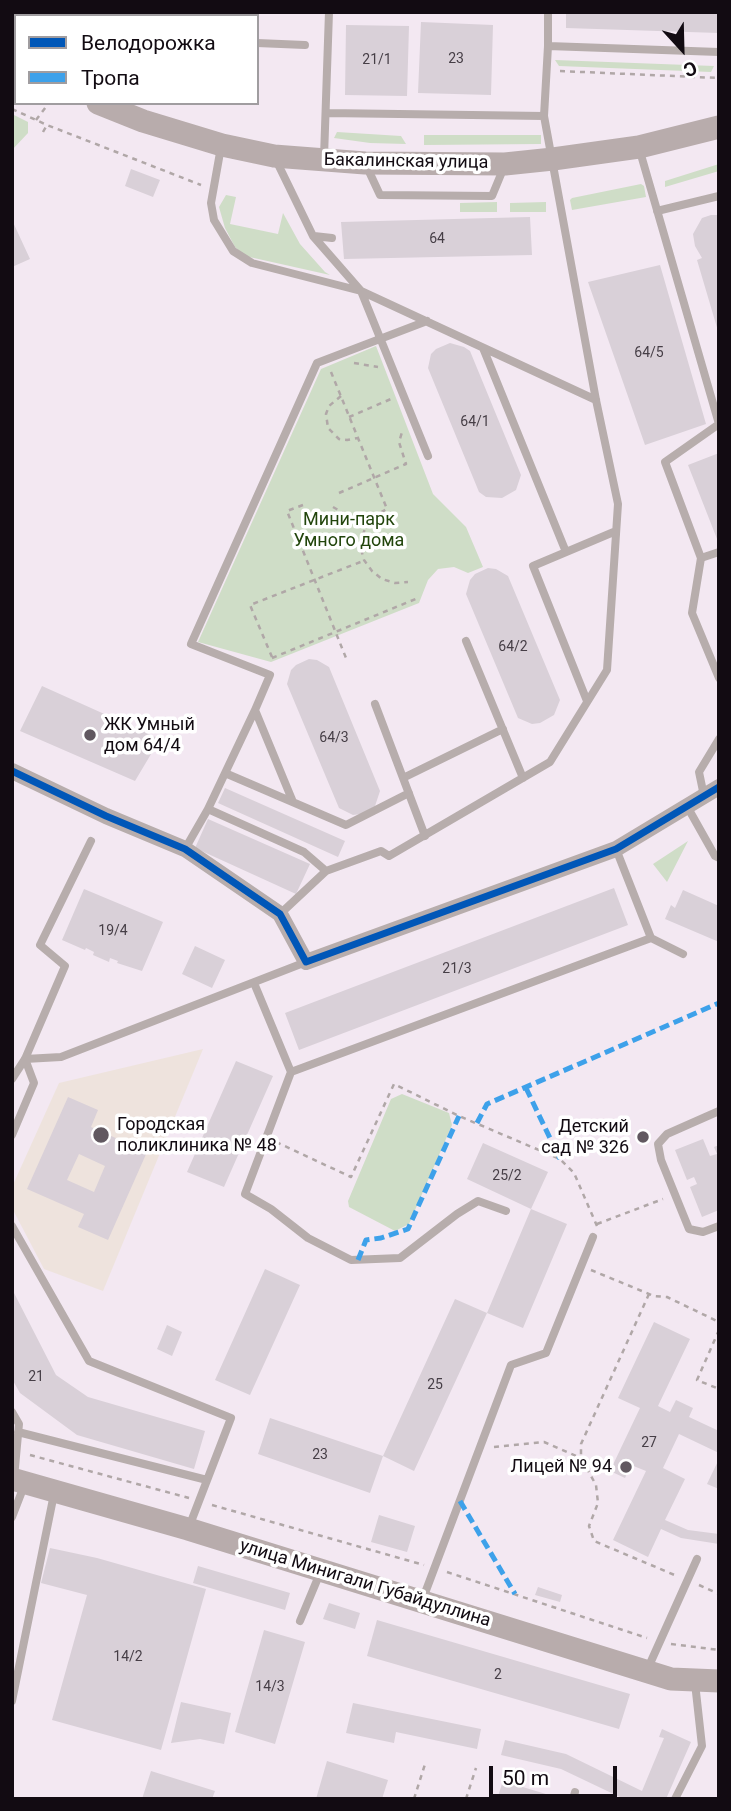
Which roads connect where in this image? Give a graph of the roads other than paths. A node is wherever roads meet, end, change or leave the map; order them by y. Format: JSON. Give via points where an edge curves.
{"nodes":[{"id":1,"x":329,"y":12,"type":"edge"},
{"id":2,"x":548,"y":12,"type":"edge"},
{"id":3,"x":259,"y":43,"type":"edge"},
{"id":4,"x":305,"y":45,"type":"dead end"},
{"id":5,"x":548,"y":46,"type":"junction"},
{"id":6,"x":719,"y":52,"type":"edge"},
{"id":7,"x":104,"y":105,"type":"edge"},
{"id":8,"x":327,"y":113,"type":"junction"},
{"id":9,"x":544,"y":116,"type":"junction"},
{"id":10,"x":719,"y":127,"type":"edge"},
{"id":11,"x":222,"y":145,"type":"junction"},
{"id":12,"x":639,"y":147,"type":"junction"},
{"id":13,"x":274,"y":156,"type":"junction"},
{"id":14,"x":553,"y":159,"type":"junction"},
{"id":15,"x":324,"y":160,"type":"junction"},
{"id":16,"x":365,"y":163,"type":"junction"},
{"id":17,"x":505,"y":164,"type":"junction"},
{"id":18,"x":719,"y":197,"type":"edge"},
{"id":19,"x":657,"y":211,"type":"junction"},
{"id":20,"x":313,"y":236,"type":"junction"},
{"id":21,"x":332,"y":238,"type":"dead end"},
{"id":22,"x":361,"y":291,"type":"junction"},
{"id":23,"x":427,"y":321,"type":"junction"},
{"id":24,"x":381,"y":340,"type":"junction"},
{"id":25,"x":484,"y":348,"type":"junction"},
{"id":26,"x":596,"y":400,"type":"junction"},
{"id":27,"x":719,"y":424,"type":"edge"},
{"id":28,"x":428,"y":456,"type":"dead end"},
{"id":29,"x":616,"y":531,"type":"junction"},
{"id":30,"x":566,"y":552,"type":"junction"},
{"id":31,"x":719,"y":552,"type":"edge"},
{"id":32,"x":701,"y":558,"type":"junction"},
{"id":33,"x":466,"y":640,"type":"dead end"},
{"id":34,"x":719,"y":678,"type":"edge"},
{"id":35,"x":587,"y":701,"type":"junction"},
{"id":36,"x":375,"y":704,"type":"dead end"},
{"id":37,"x":255,"y":710,"type":"junction"},
{"id":38,"x":503,"y":729,"type":"junction"},
{"id":39,"x":719,"y":739,"type":"edge"},
{"id":40,"x":12,"y":771,"type":"edge"},
{"id":41,"x":225,"y":774,"type":"junction"},
{"id":42,"x":403,"y":778,"type":"junction"},
{"id":43,"x":523,"y":778,"type":"junction"},
{"id":44,"x":719,"y":787,"type":"edge"},
{"id":45,"x":409,"y":793,"type":"junction"},
{"id":46,"x":704,"y":796,"type":"junction"},
{"id":47,"x":293,"y":802,"type":"junction"},
{"id":48,"x":688,"y":808,"type":"junction"},
{"id":49,"x":208,"y":809,"type":"junction"},
{"id":50,"x":425,"y":836,"type":"junction"},
{"id":51,"x":91,"y":841,"type":"dead end"},
{"id":52,"x":185,"y":849,"type":"junction"},
{"id":53,"x":616,"y":849,"type":"junction"},
{"id":54,"x":719,"y":858,"type":"edge"},
{"id":55,"x":326,"y":871,"type":"junction"},
{"id":56,"x":280,"y":914,"type":"junction"},
{"id":57,"x":650,"y":938,"type":"junction"},
{"id":58,"x":683,"y":954,"type":"dead end"},
{"id":59,"x":306,"y":962,"type":"junction"},
{"id":60,"x":254,"y":984,"type":"junction"},
{"id":61,"x":25,"y":1059,"type":"junction"},
{"id":62,"x":291,"y":1072,"type":"junction"},
{"id":63,"x":12,"y":1079,"type":"edge"},
{"id":64,"x":719,"y":1111,"type":"edge"},
{"id":65,"x":12,"y":1135,"type":"edge"},
{"id":66,"x":506,"y":1211,"type":"dead end"},
{"id":67,"x":12,"y":1226,"type":"edge"},
{"id":68,"x":719,"y":1226,"type":"edge"},
{"id":69,"x":593,"y":1237,"type":"road end"},
{"id":70,"x":12,"y":1412,"type":"edge"},
{"id":71,"x":18,"y":1432,"type":"junction"},
{"id":72,"x":207,"y":1480,"type":"junction"},
{"id":73,"x":17,"y":1481,"type":"edge"},
{"id":74,"x":55,"y":1491,"type":"junction"},
{"id":75,"x":12,"y":1517,"type":"edge"},
{"id":76,"x":188,"y":1529,"type":"junction"},
{"id":77,"x":697,"y":1559,"type":"dead end"},
{"id":78,"x":321,"y":1571,"type":"junction"},
{"id":79,"x":422,"y":1602,"type":"junction"},
{"id":80,"x":300,"y":1621,"type":"dead end"},
{"id":81,"x":646,"y":1671,"type":"junction"},
{"id":82,"x":694,"y":1680,"type":"junction"},
{"id":83,"x":719,"y":1681,"type":"edge"},
{"id":84,"x":12,"y":1701,"type":"edge"},
{"id":85,"x":676,"y":1799,"type":"edge"}],
"edges":[{"from":1,"to":8,"type":"lane"},
{"from":2,"to":5,"type":"lane"},
{"from":3,"to":4,"type":"lane"},
{"from":5,"to":6,"type":"lane"},
{"from":5,"to":9,"type":"lane"},
{"from":7,"to":11,"type":"main road","name":"Бакалинская улица"},
{"from":8,"to":9,"type":"lane"},
{"from":8,"to":15,"type":"lane"},
{"from":9,"to":14,"type":"lane"},
{"from":10,"to":12,"type":"main road","name":"Бакалинская улица"},
{"from":11,"to":13,"type":"main road","name":"Бакалинская улица"},
{"from":11,"to":22,"type":"lane","via":[[211,203],[214,220],[233,251],[252,263]]},
{"from":12,"to":14,"type":"main road","name":"Бакалинская улица"},
{"from":12,"to":19,"type":"lane"},
{"from":13,"to":15,"type":"main road","name":"Бакалинская улица"},
{"from":13,"to":20,"type":"lane"},
{"from":14,"to":17,"type":"main road","name":"Бакалинская улица"},
{"from":14,"to":26,"type":"lane"},
{"from":15,"to":16,"type":"main road","name":"Бакалинская улица"},
{"from":16,"to":17,"type":"main road","name":"Бакалинская улица"},
{"from":16,"to":17,"type":"lane","via":[[380,195],[492,197]]},
{"from":18,"to":19,"type":"lane"},
{"from":19,"to":27,"type":"lane"},
{"from":20,"to":21,"type":"lane"},
{"from":20,"to":22,"type":"lane"},
{"from":22,"to":23,"type":"lane"},
{"from":22,"to":24,"type":"lane"},
{"from":23,"to":24,"type":"lane"},
{"from":23,"to":25,"type":"lane"},
{"from":24,"to":28,"type":"lane"},
{"from":24,"to":37,"type":"lane","via":[[317,363],[191,644],[270,675]]},
{"from":25,"to":26,"type":"lane"},
{"from":25,"to":30,"type":"lane"},
{"from":26,"to":29,"type":"lane","via":[[618,504]]},
{"from":27,"to":32,"type":"lane","via":[[665,462]]},
{"from":29,"to":30,"type":"lane"},
{"from":29,"to":35,"type":"lane","via":[[607,670]]},
{"from":30,"to":35,"type":"lane","via":[[533,566]]},
{"from":31,"to":32,"type":"lane"},
{"from":32,"to":34,"type":"lane","via":[[692,612]]},
{"from":33,"to":38,"type":"lane"},
{"from":35,"to":43,"type":"lane","via":[[550,762]]},
{"from":36,"to":42,"type":"lane"},
{"from":37,"to":41,"type":"lane"},
{"from":37,"to":47,"type":"lane"},
{"from":38,"to":42,"type":"lane"},
{"from":38,"to":43,"type":"lane"},
{"from":39,"to":46,"type":"lane","via":[[699,772]]},
{"from":40,"to":52,"type":"street"},
{"from":41,"to":47,"type":"lane"},
{"from":41,"to":49,"type":"lane"},
{"from":42,"to":45,"type":"lane"},
{"from":43,"to":50,"type":"lane"},
{"from":44,"to":46,"type":"street"},
{"from":45,"to":47,"type":"lane","via":[[346,825]]},
{"from":45,"to":50,"type":"lane"},
{"from":46,"to":48,"type":"street"},
{"from":48,"to":53,"type":"street"},
{"from":48,"to":54,"type":"lane"},
{"from":49,"to":52,"type":"lane"},
{"from":49,"to":55,"type":"lane","via":[[304,852]]},
{"from":50,"to":55,"type":"lane","via":[[388,856],[381,851]]},
{"from":51,"to":61,"type":"lane","via":[[40,945],[65,966]]},
{"from":52,"to":56,"type":"street"},
{"from":53,"to":57,"type":"lane"},
{"from":53,"to":59,"type":"street"},
{"from":55,"to":56,"type":"lane"},
{"from":56,"to":59,"type":"street"},
{"from":57,"to":58,"type":"lane"},
{"from":57,"to":62,"type":"lane"},
{"from":59,"to":60,"type":"lane"},
{"from":60,"to":61,"type":"lane","via":[[61,1057]]},
{"from":60,"to":62,"type":"lane"},
{"from":61,"to":63,"type":"lane"},
{"from":61,"to":65,"type":"lane","via":[[34,1083]]},
{"from":62,"to":66,"type":"lane","via":[[245,1194],[308,1238],[351,1260],[400,1258],[478,1201]]},
{"from":64,"to":68,"type":"lane","via":[[667,1134],[658,1144],[689,1229],[703,1232]]},
{"from":67,"to":72,"type":"lane","via":[[89,1361],[230,1419]]},
{"from":69,"to":79,"type":"lane","via":[[546,1353],[511,1365]]},
{"from":70,"to":71,"type":"lane"},
{"from":71,"to":72,"type":"lane"},
{"from":71,"to":73,"type":"lane"},
{"from":72,"to":76,"type":"lane"},
{"from":73,"to":74,"type":"main road","name":"улица Минигали Губайдуллина"},
{"from":73,"to":75,"type":"lane"},
{"from":74,"to":76,"type":"main road","name":"улица Минигали Губайдуллина"},
{"from":74,"to":84,"type":"lane"},
{"from":76,"to":78,"type":"main road","name":"улица Минигали Губайдуллина"},
{"from":77,"to":81,"type":"lane"},
{"from":78,"to":79,"type":"main road","name":"улица Минигали Губайдуллина"},
{"from":78,"to":80,"type":"lane"},
{"from":79,"to":81,"type":"main road","name":"улица Минигали Губайдуллина"},
{"from":81,"to":82,"type":"main road","name":"улица Минигали Губайдуллина"},
{"from":82,"to":83,"type":"main road","name":"улица Минигали Губайдуллина"},
{"from":82,"to":85,"type":"lane","via":[[702,1746]]}]}
